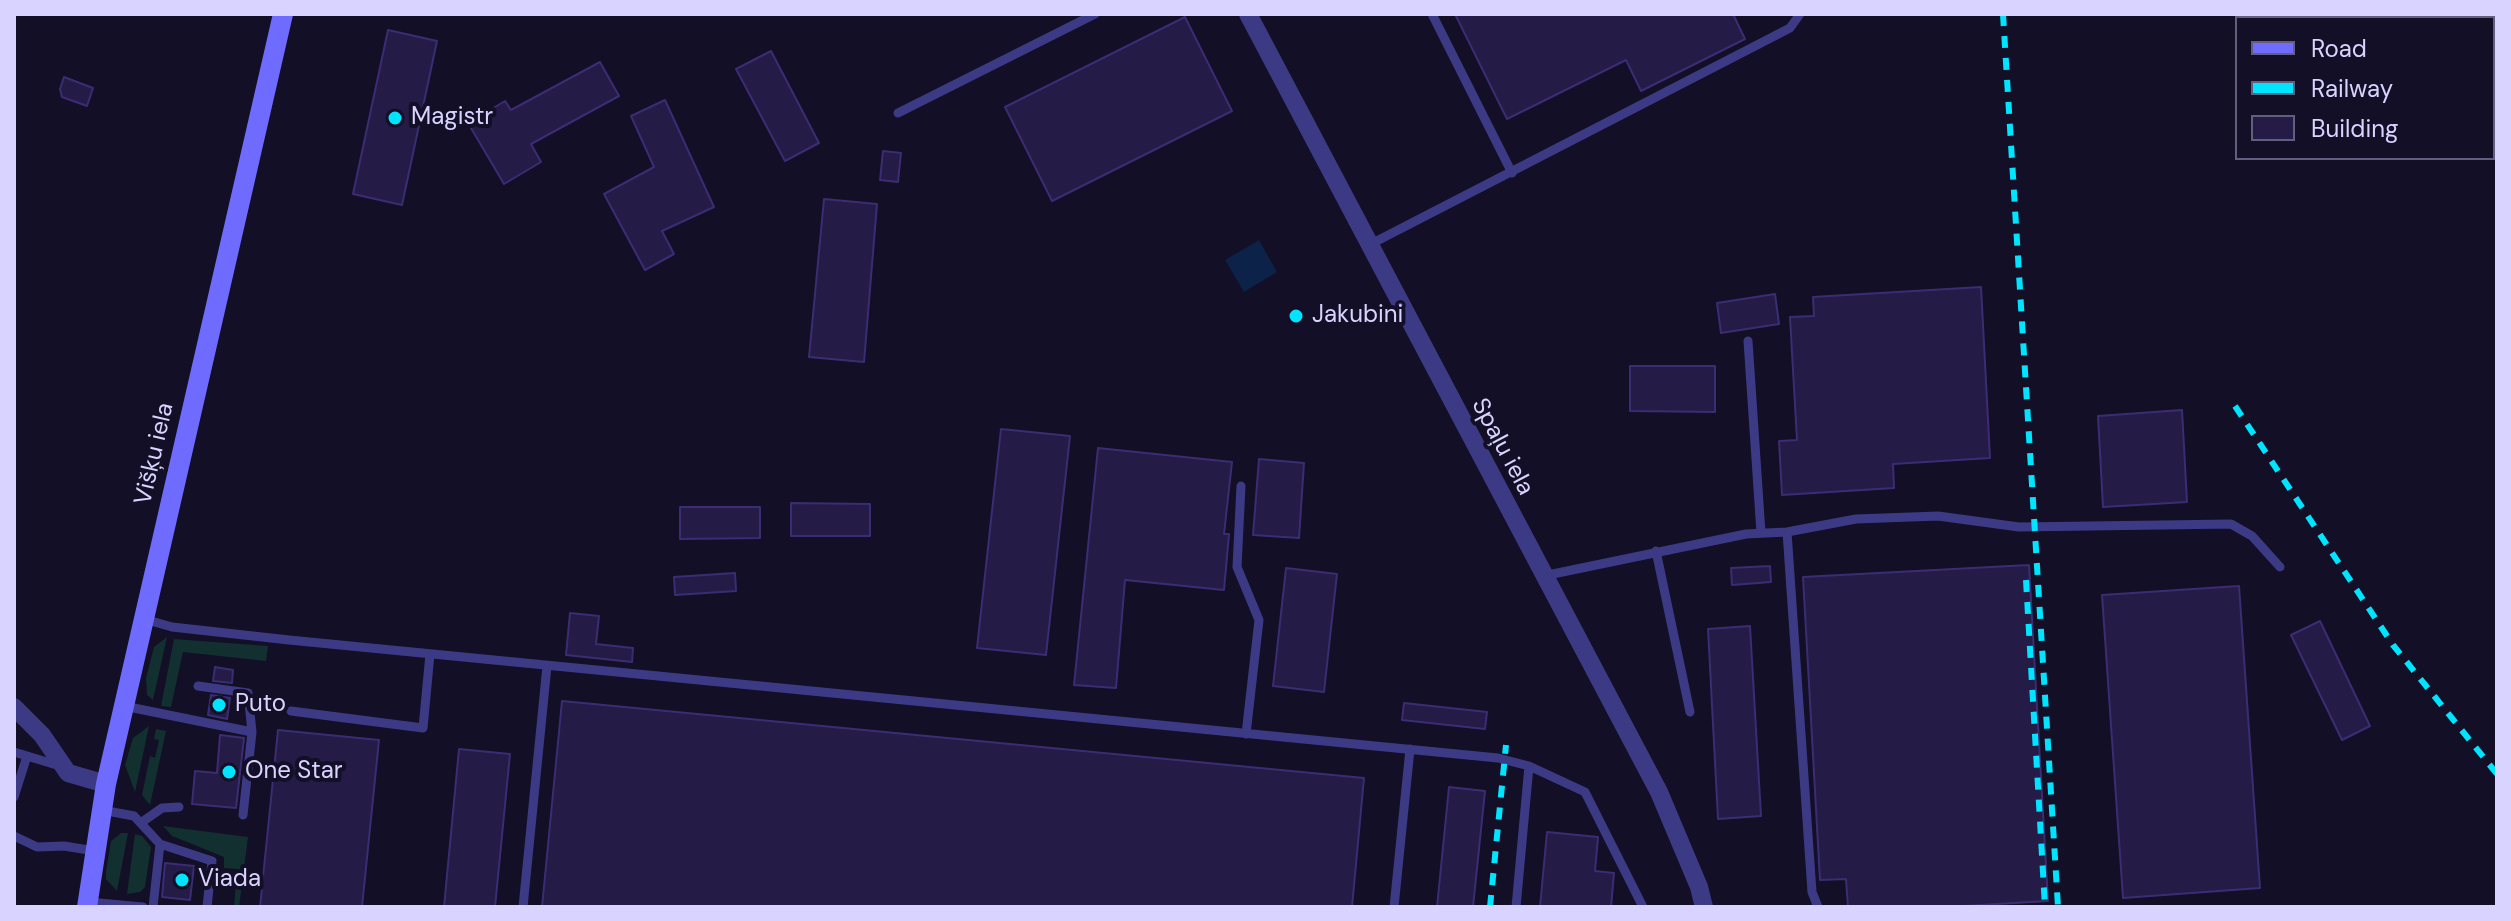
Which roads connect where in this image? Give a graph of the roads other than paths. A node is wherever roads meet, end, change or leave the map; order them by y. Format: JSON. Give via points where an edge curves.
{"nodes":[{"id":1,"x":283,"y":14,"type":"edge"},
{"id":2,"x":1095,"y":14,"type":"edge"},
{"id":3,"x":1248,"y":14,"type":"edge"},
{"id":4,"x":1432,"y":14,"type":"edge"},
{"id":5,"x":1800,"y":14,"type":"edge"},
{"id":6,"x":898,"y":113,"type":"dead end"},
{"id":7,"x":1512,"y":173,"type":"junction"},
{"id":8,"x":1369,"y":245,"type":"junction"},
{"id":9,"x":1748,"y":341,"type":"dead end"},
{"id":10,"x":1241,"y":486,"type":"dead end"},
{"id":11,"x":1787,"y":532,"type":"junction"},
{"id":12,"x":1761,"y":533,"type":"junction"},
{"id":13,"x":1656,"y":551,"type":"junction"},
{"id":14,"x":2280,"y":567,"type":"dead end"},
{"id":15,"x":1543,"y":576,"type":"junction"},
{"id":16,"x":144,"y":619,"type":"junction"},
{"id":17,"x":430,"y":654,"type":"junction"},
{"id":18,"x":547,"y":666,"type":"junction"},
{"id":19,"x":198,"y":686,"type":"dead end"},
{"id":20,"x":124,"y":706,"type":"junction"},
{"id":21,"x":14,"y":707,"type":"edge"},
{"id":22,"x":291,"y":711,"type":"dead end"},
{"id":23,"x":1690,"y":712,"type":"dead end"},
{"id":24,"x":252,"y":732,"type":"junction"},
{"id":25,"x":1246,"y":734,"type":"junction"},
{"id":26,"x":1410,"y":749,"type":"junction"},
{"id":27,"x":14,"y":752,"type":"edge"},
{"id":28,"x":27,"y":756,"type":"junction"},
{"id":29,"x":1529,"y":766,"type":"junction"},
{"id":30,"x":64,"y":767,"type":"junction"},
{"id":31,"x":106,"y":784,"type":"junction"},
{"id":32,"x":14,"y":797,"type":"edge"},
{"id":33,"x":179,"y":807,"type":"dead end"},
{"id":34,"x":102,"y":810,"type":"junction"},
{"id":35,"x":243,"y":815,"type":"dead end"},
{"id":36,"x":142,"y":822,"type":"junction"},
{"id":37,"x":14,"y":836,"type":"edge"},
{"id":38,"x":160,"y":844,"type":"junction"},
{"id":39,"x":95,"y":851,"type":"junction"},
{"id":40,"x":87,"y":904,"type":"edge"},
{"id":41,"x":143,"y":907,"type":"edge"},
{"id":42,"x":153,"y":907,"type":"edge"},
{"id":43,"x":207,"y":907,"type":"edge"},
{"id":44,"x":523,"y":907,"type":"edge"},
{"id":45,"x":1394,"y":907,"type":"edge"},
{"id":46,"x":1516,"y":907,"type":"edge"},
{"id":47,"x":1643,"y":907,"type":"edge"},
{"id":48,"x":1704,"y":907,"type":"edge"},
{"id":49,"x":1818,"y":907,"type":"edge"}],
"edges":[{"from":1,"to":16,"type":"street","name":"Višķu iela"},
{"from":2,"to":6,"type":"lane"},
{"from":3,"to":8,"type":"street","name":"Spaļu iela"},
{"from":4,"to":7,"type":"lane"},
{"from":5,"to":7,"type":"lane","via":[[1790,28]]},
{"from":7,"to":8,"type":"lane"},
{"from":8,"to":15,"type":"street","name":"Spaļu iela"},
{"from":9,"to":12,"type":"lane"},
{"from":10,"to":25,"type":"lane","via":[[1237,567],[1259,620]]},
{"from":11,"to":12,"type":"lane"},
{"from":11,"to":14,"type":"lane","via":[[1856,519],[1938,516],[2019,527],[2231,524],[2252,536]]},
{"from":11,"to":49,"type":"lane","via":[[1812,892]]},
{"from":12,"to":13,"type":"lane"},
{"from":13,"to":15,"type":"lane"},
{"from":13,"to":23,"type":"lane"},
{"from":15,"to":48,"type":"street","name":"Spaļu iela","via":[[1659,792]]},
{"from":16,"to":17,"type":"lane","via":[[209,632]]},
{"from":16,"to":20,"type":"street","name":"Višķu iela"},
{"from":17,"to":18,"type":"lane"},
{"from":17,"to":22,"type":"lane","via":[[423,728]]},
{"from":18,"to":25,"type":"lane"},
{"from":18,"to":44,"type":"lane"},
{"from":19,"to":24,"type":"lane","via":[[248,693]]},
{"from":20,"to":24,"type":"lane"},
{"from":20,"to":31,"type":"street","name":"Višķu iela"},
{"from":21,"to":30,"type":"street","via":[[26,715]]},
{"from":24,"to":35,"type":"lane"},
{"from":25,"to":26,"type":"lane"},
{"from":26,"to":29,"type":"lane"},
{"from":26,"to":45,"type":"lane"},
{"from":27,"to":28,"type":"lane"},
{"from":28,"to":30,"type":"lane"},
{"from":28,"to":32,"type":"lane"},
{"from":29,"to":46,"type":"lane"},
{"from":29,"to":47,"type":"lane","via":[[1585,792]]},
{"from":30,"to":31,"type":"street","via":[[68,773]]},
{"from":31,"to":34,"type":"street","name":"Višķu iela"},
{"from":33,"to":36,"type":"lane","via":[[162,808]]},
{"from":34,"to":36,"type":"lane"},
{"from":34,"to":39,"type":"street","name":"Višķu iela"},
{"from":36,"to":38,"type":"lane"},
{"from":37,"to":39,"type":"lane","via":[[37,847]]},
{"from":38,"to":42,"type":"lane"},
{"from":38,"to":43,"type":"lane","via":[[212,861]]},
{"from":39,"to":40,"type":"street","name":"Višķu iela"},
{"from":40,"to":41,"type":"lane"}]}
